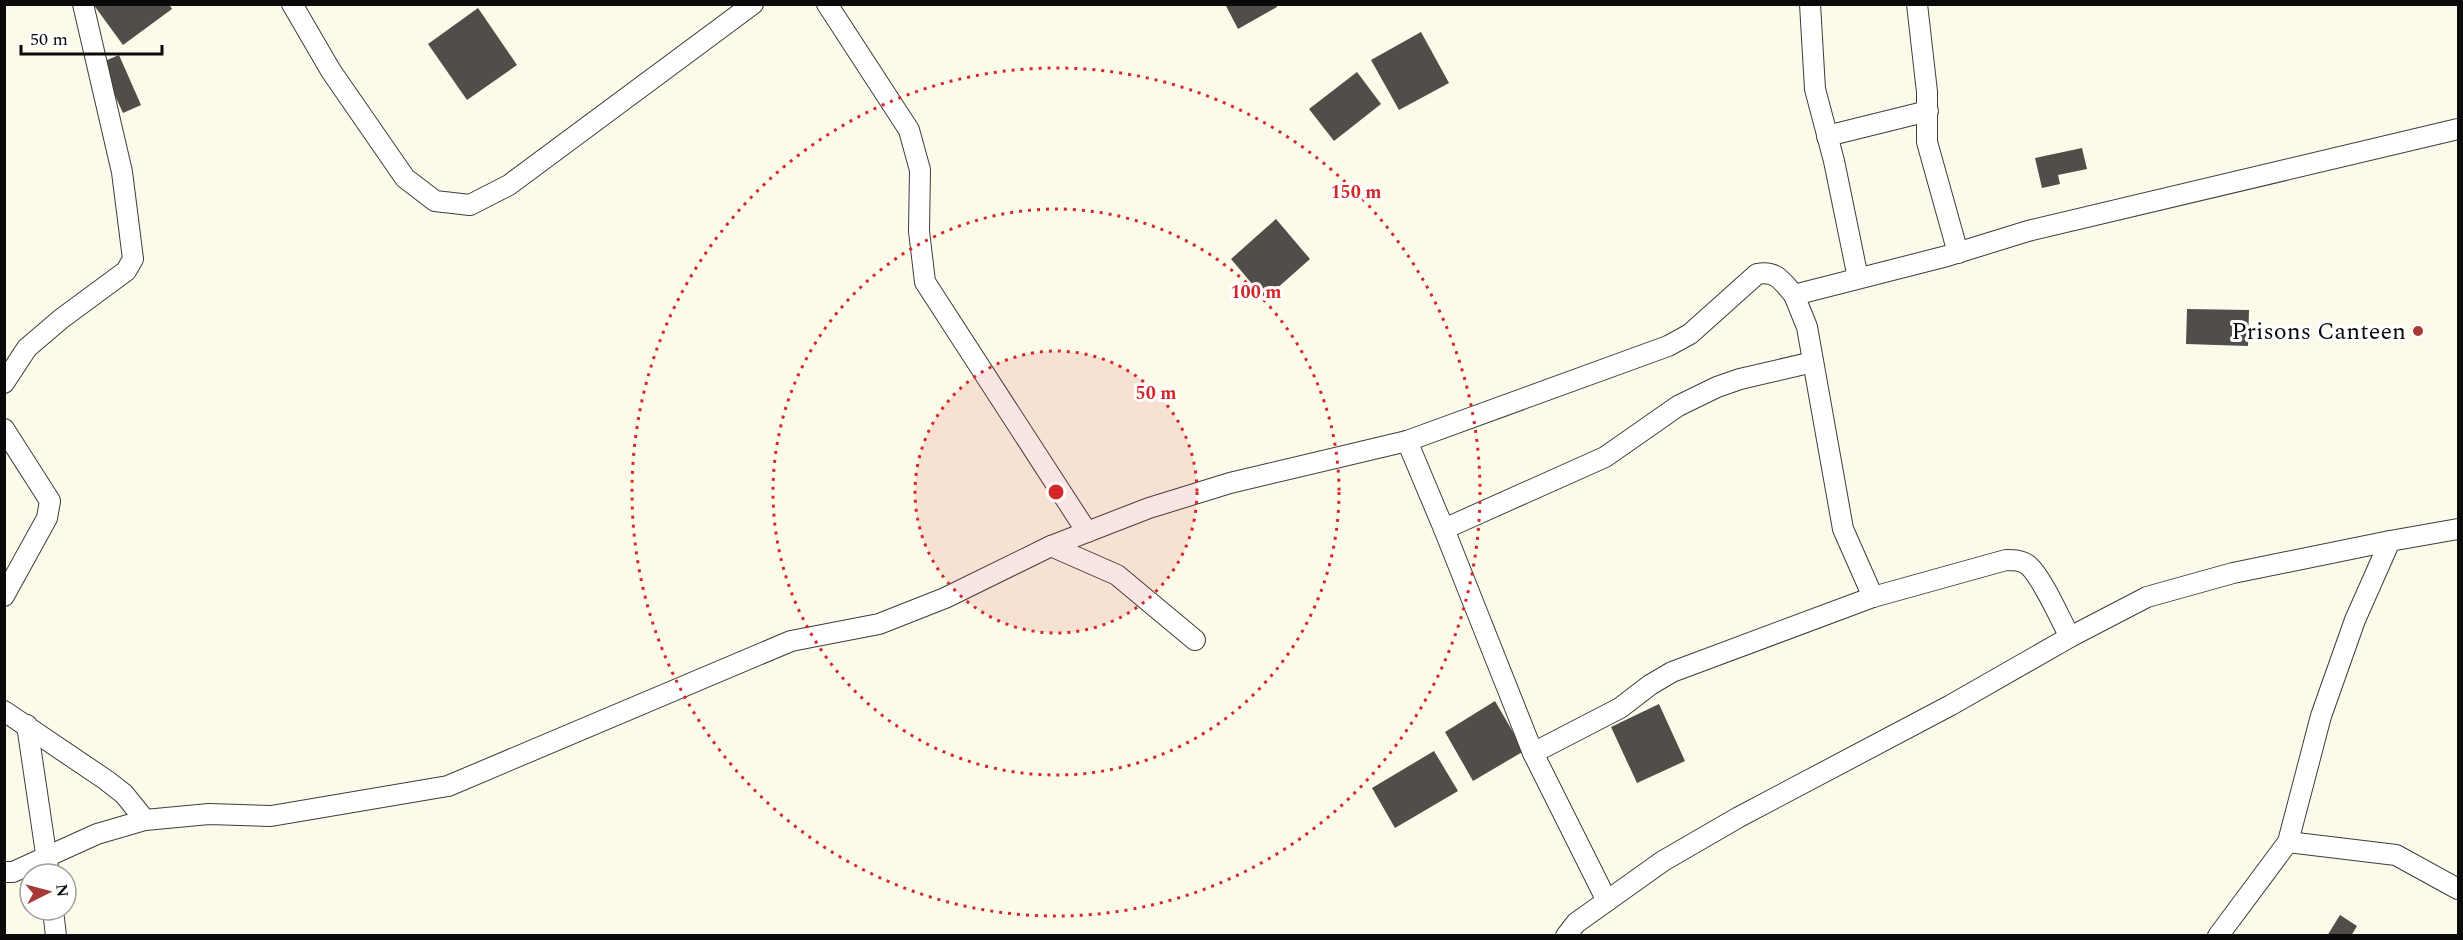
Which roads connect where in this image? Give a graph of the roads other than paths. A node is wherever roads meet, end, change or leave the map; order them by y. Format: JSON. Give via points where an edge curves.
{"nodes":[{"id":1,"x":83,"y":4,"type":"edge"},
{"id":2,"x":292,"y":4,"type":"edge"},
{"id":3,"x":753,"y":4,"type":"edge"},
{"id":4,"x":827,"y":4,"type":"edge"},
{"id":5,"x":1810,"y":4,"type":"edge"},
{"id":6,"x":1917,"y":4,"type":"edge"},
{"id":7,"x":1928,"y":111,"type":"junction"},
{"id":8,"x":2458,"y":129,"type":"edge"},
{"id":9,"x":1827,"y":136,"type":"junction"},
{"id":10,"x":1958,"y":253,"type":"junction"},
{"id":11,"x":1858,"y":278,"type":"junction"},
{"id":12,"x":1794,"y":295,"type":"junction"},
{"id":13,"x":1813,"y":362,"type":"junction"},
{"id":14,"x":4,"y":383,"type":"edge"},
{"id":15,"x":4,"y":429,"type":"edge"},
{"id":16,"x":1407,"y":441,"type":"junction"},
{"id":17,"x":2458,"y":529,"type":"edge"},
{"id":18,"x":1444,"y":530,"type":"junction"},
{"id":19,"x":1087,"y":532,"type":"junction"},
{"id":20,"x":2390,"y":541,"type":"junction"},
{"id":21,"x":1051,"y":546,"type":"junction"},
{"id":22,"x":4,"y":596,"type":"edge"},
{"id":23,"x":1873,"y":597,"type":"junction"},
{"id":24,"x":2070,"y":637,"type":"junction"},
{"id":25,"x":1195,"y":640,"type":"dead end"},
{"id":26,"x":4,"y":711,"type":"edge"},
{"id":27,"x":27,"y":725,"type":"junction"},
{"id":28,"x":1533,"y":753,"type":"junction"},
{"id":29,"x":145,"y":820,"type":"junction"},
{"id":30,"x":2288,"y":842,"type":"junction"},
{"id":31,"x":48,"y":862,"type":"edge"},
{"id":32,"x":53,"y":862,"type":"edge"},
{"id":33,"x":2458,"y":889,"type":"edge"},
{"id":34,"x":1607,"y":901,"type":"junction"},
{"id":35,"x":1566,"y":936,"type":"edge"},
{"id":36,"x":2218,"y":936,"type":"edge"}],
"edges":[{"from":1,"to":14,"type":"street","via":[[122,172],[133,259],[126,271],[27,348]]},
{"from":2,"to":3,"type":"street","via":[[405,178],[435,201],[470,205],[509,185]]},
{"from":4,"to":19,"type":"street","via":[[909,130],[920,170],[919,231],[925,282]]},
{"from":5,"to":9,"type":"street","via":[[1815,89]]},
{"from":6,"to":7,"type":"street"},
{"from":7,"to":9,"type":"street"},
{"from":7,"to":10,"type":"street","via":[[1927,142]]},
{"from":8,"to":10,"type":"street","via":[[2028,231]]},
{"from":9,"to":11,"type":"street"},
{"from":10,"to":11,"type":"street"},
{"from":11,"to":12,"type":"street"},
{"from":12,"to":13,"type":"street","via":[[1807,327]]},
{"from":12,"to":16,"type":"street","via":[[1776,274],[1757,274],[1690,334],[1668,346]]},
{"from":13,"to":18,"type":"street","via":[[1717,387],[1678,406],[1605,457]]},
{"from":13,"to":23,"type":"street","via":[[1843,530]]},
{"from":15,"to":22,"type":"street","via":[[50,501],[47,518]]},
{"from":16,"to":18,"type":"street"},
{"from":16,"to":19,"type":"street","via":[[1230,483]]},
{"from":17,"to":20,"type":"street"},
{"from":18,"to":28,"type":"street"},
{"from":19,"to":21,"type":"street"},
{"from":20,"to":24,"type":"street","via":[[2233,573],[2147,597]]},
{"from":20,"to":30,"type":"street","via":[[2355,620],[2321,716]]},
{"from":21,"to":25,"type":"street","via":[[1117,575]]},
{"from":21,"to":29,"type":"street","via":[[945,598],[879,624],[791,641],[448,786],[271,816],[209,814]]},
{"from":23,"to":24,"type":"street","via":[[2017,560],[2035,574]]},
{"from":23,"to":28,"type":"street","via":[[1672,672],[1620,708]]},
{"from":24,"to":34,"type":"street","via":[[1739,817],[1663,861]]},
{"from":26,"to":27,"type":"street"},
{"from":27,"to":29,"type":"street","via":[[106,780]]},
{"from":27,"to":31,"type":"street"},
{"from":28,"to":34,"type":"street"},
{"from":29,"to":32,"type":"street","via":[[97,834]]},
{"from":30,"to":33,"type":"street","via":[[2396,855]]},
{"from":30,"to":36,"type":"street"},
{"from":34,"to":35,"type":"street","via":[[1576,923]]}]}
